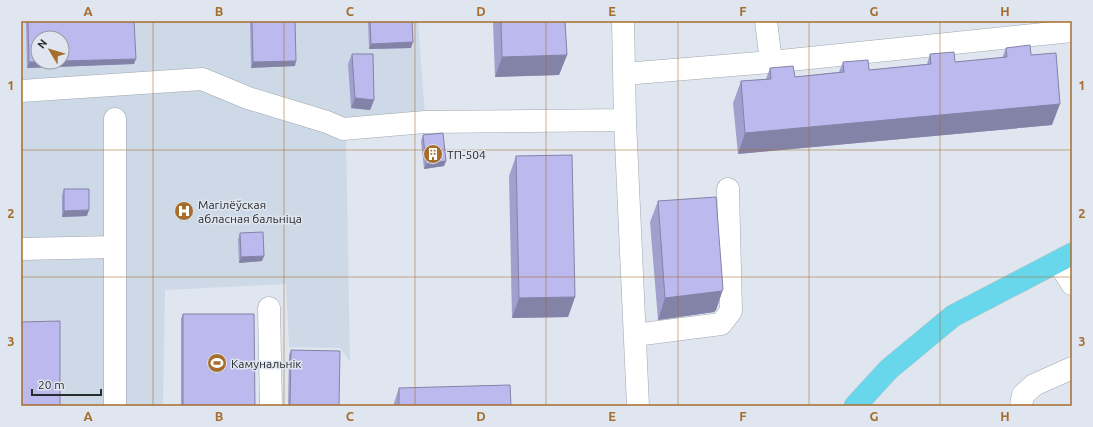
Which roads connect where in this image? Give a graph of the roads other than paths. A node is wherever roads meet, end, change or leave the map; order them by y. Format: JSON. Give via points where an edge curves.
{"nodes":[{"id":1,"x":623,"y":21,"type":"edge"},
{"id":2,"x":766,"y":21,"type":"edge"},
{"id":3,"x":1072,"y":31,"type":"edge"},
{"id":4,"x":771,"y":62,"type":"junction"},
{"id":5,"x":624,"y":74,"type":"junction"},
{"id":6,"x":21,"y":91,"type":"edge"},
{"id":7,"x":115,"y":119,"type":"dead end"},
{"id":8,"x":625,"y":120,"type":"junction"},
{"id":9,"x":728,"y":189,"type":"dead end"},
{"id":10,"x":115,"y":247,"type":"junction"},
{"id":11,"x":21,"y":249,"type":"edge"},
{"id":12,"x":1065,"y":258,"type":"edge"},
{"id":13,"x":1072,"y":284,"type":"edge"},
{"id":14,"x":269,"y":308,"type":"dead end"},
{"id":15,"x":635,"y":335,"type":"junction"},
{"id":16,"x":1072,"y":368,"type":"edge"},
{"id":17,"x":115,"y":406,"type":"edge"},
{"id":18,"x":271,"y":406,"type":"edge"},
{"id":19,"x":638,"y":406,"type":"edge"},
{"id":20,"x":855,"y":406,"type":"edge"},
{"id":21,"x":1021,"y":406,"type":"edge"}],
"edges":[{"from":1,"to":5,"type":"lane"},
{"from":2,"to":4,"type":"lane"},
{"from":3,"to":4,"type":"lane"},
{"from":4,"to":5,"type":"lane"},
{"from":5,"to":8,"type":"lane"},
{"from":6,"to":8,"type":"lane","via":[[202,79],[248,98],[343,128],[425,122]]},
{"from":7,"to":10,"type":"lane"},
{"from":8,"to":15,"type":"lane"},
{"from":9,"to":15,"type":"lane","via":[[731,311],[721,324]]},
{"from":10,"to":11,"type":"lane"},
{"from":10,"to":17,"type":"lane"},
{"from":12,"to":13,"type":"lane"},
{"from":12,"to":20,"type":"main road","via":[[953,316],[889,370]]},
{"from":14,"to":18,"type":"lane"},
{"from":15,"to":19,"type":"lane"},
{"from":16,"to":21,"type":"lane","via":[[1034,384],[1023,395]]}]}
